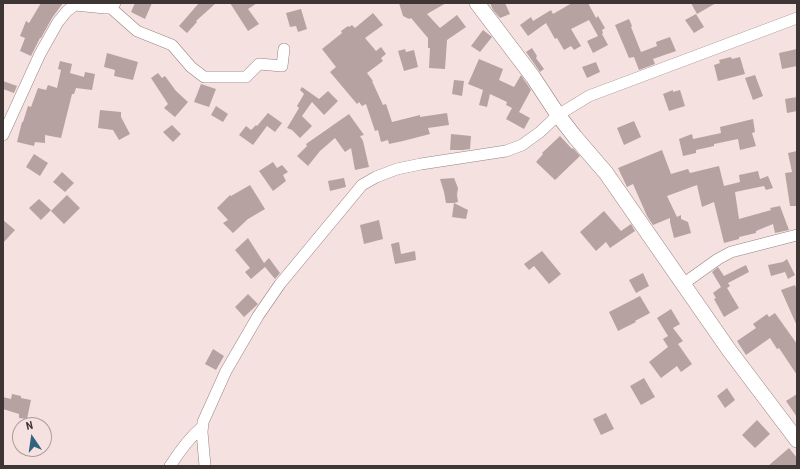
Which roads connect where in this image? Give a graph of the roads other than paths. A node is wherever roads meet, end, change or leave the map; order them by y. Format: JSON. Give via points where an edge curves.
{"nodes":[{"id":1,"x":477,"y":3,"type":"edge"},
{"id":2,"x":73,"y":4,"type":"edge"},
{"id":3,"x":113,"y":5,"type":"edge"},
{"id":4,"x":797,"y":18,"type":"edge"},
{"id":5,"x":284,"y":49,"type":"dead end"},
{"id":6,"x":558,"y":115,"type":"junction"},
{"id":7,"x":3,"y":135,"type":"edge"},
{"id":8,"x":797,"y":235,"type":"edge"},
{"id":9,"x":683,"y":284,"type":"junction"},
{"id":10,"x":202,"y":427,"type":"junction"},
{"id":11,"x":797,"y":440,"type":"edge"},
{"id":12,"x":170,"y":466,"type":"edge"},
{"id":13,"x":205,"y":466,"type":"edge"}],
"edges":[{"from":1,"to":6,"type":"street","via":[[533,77]]},
{"from":2,"to":3,"type":"street","via":[[105,8]]},
{"from":2,"to":7,"type":"street","via":[[58,22],[40,54]]},
{"from":3,"to":5,"type":"street","via":[[138,31],[172,45],[191,67],[204,77],[246,77],[259,64],[282,66]]},
{"from":4,"to":6,"type":"street","via":[[589,96]]},
{"from":6,"to":9,"type":"street","via":[[606,173]]},
{"from":6,"to":10,"type":"street","via":[[522,145],[506,151],[397,169],[362,185],[280,284],[258,316],[226,371]]},
{"from":8,"to":9,"type":"street","via":[[732,252]]},
{"from":9,"to":11,"type":"street"},
{"from":10,"to":12,"type":"street","via":[[180,450]]},
{"from":10,"to":13,"type":"street"}]}
